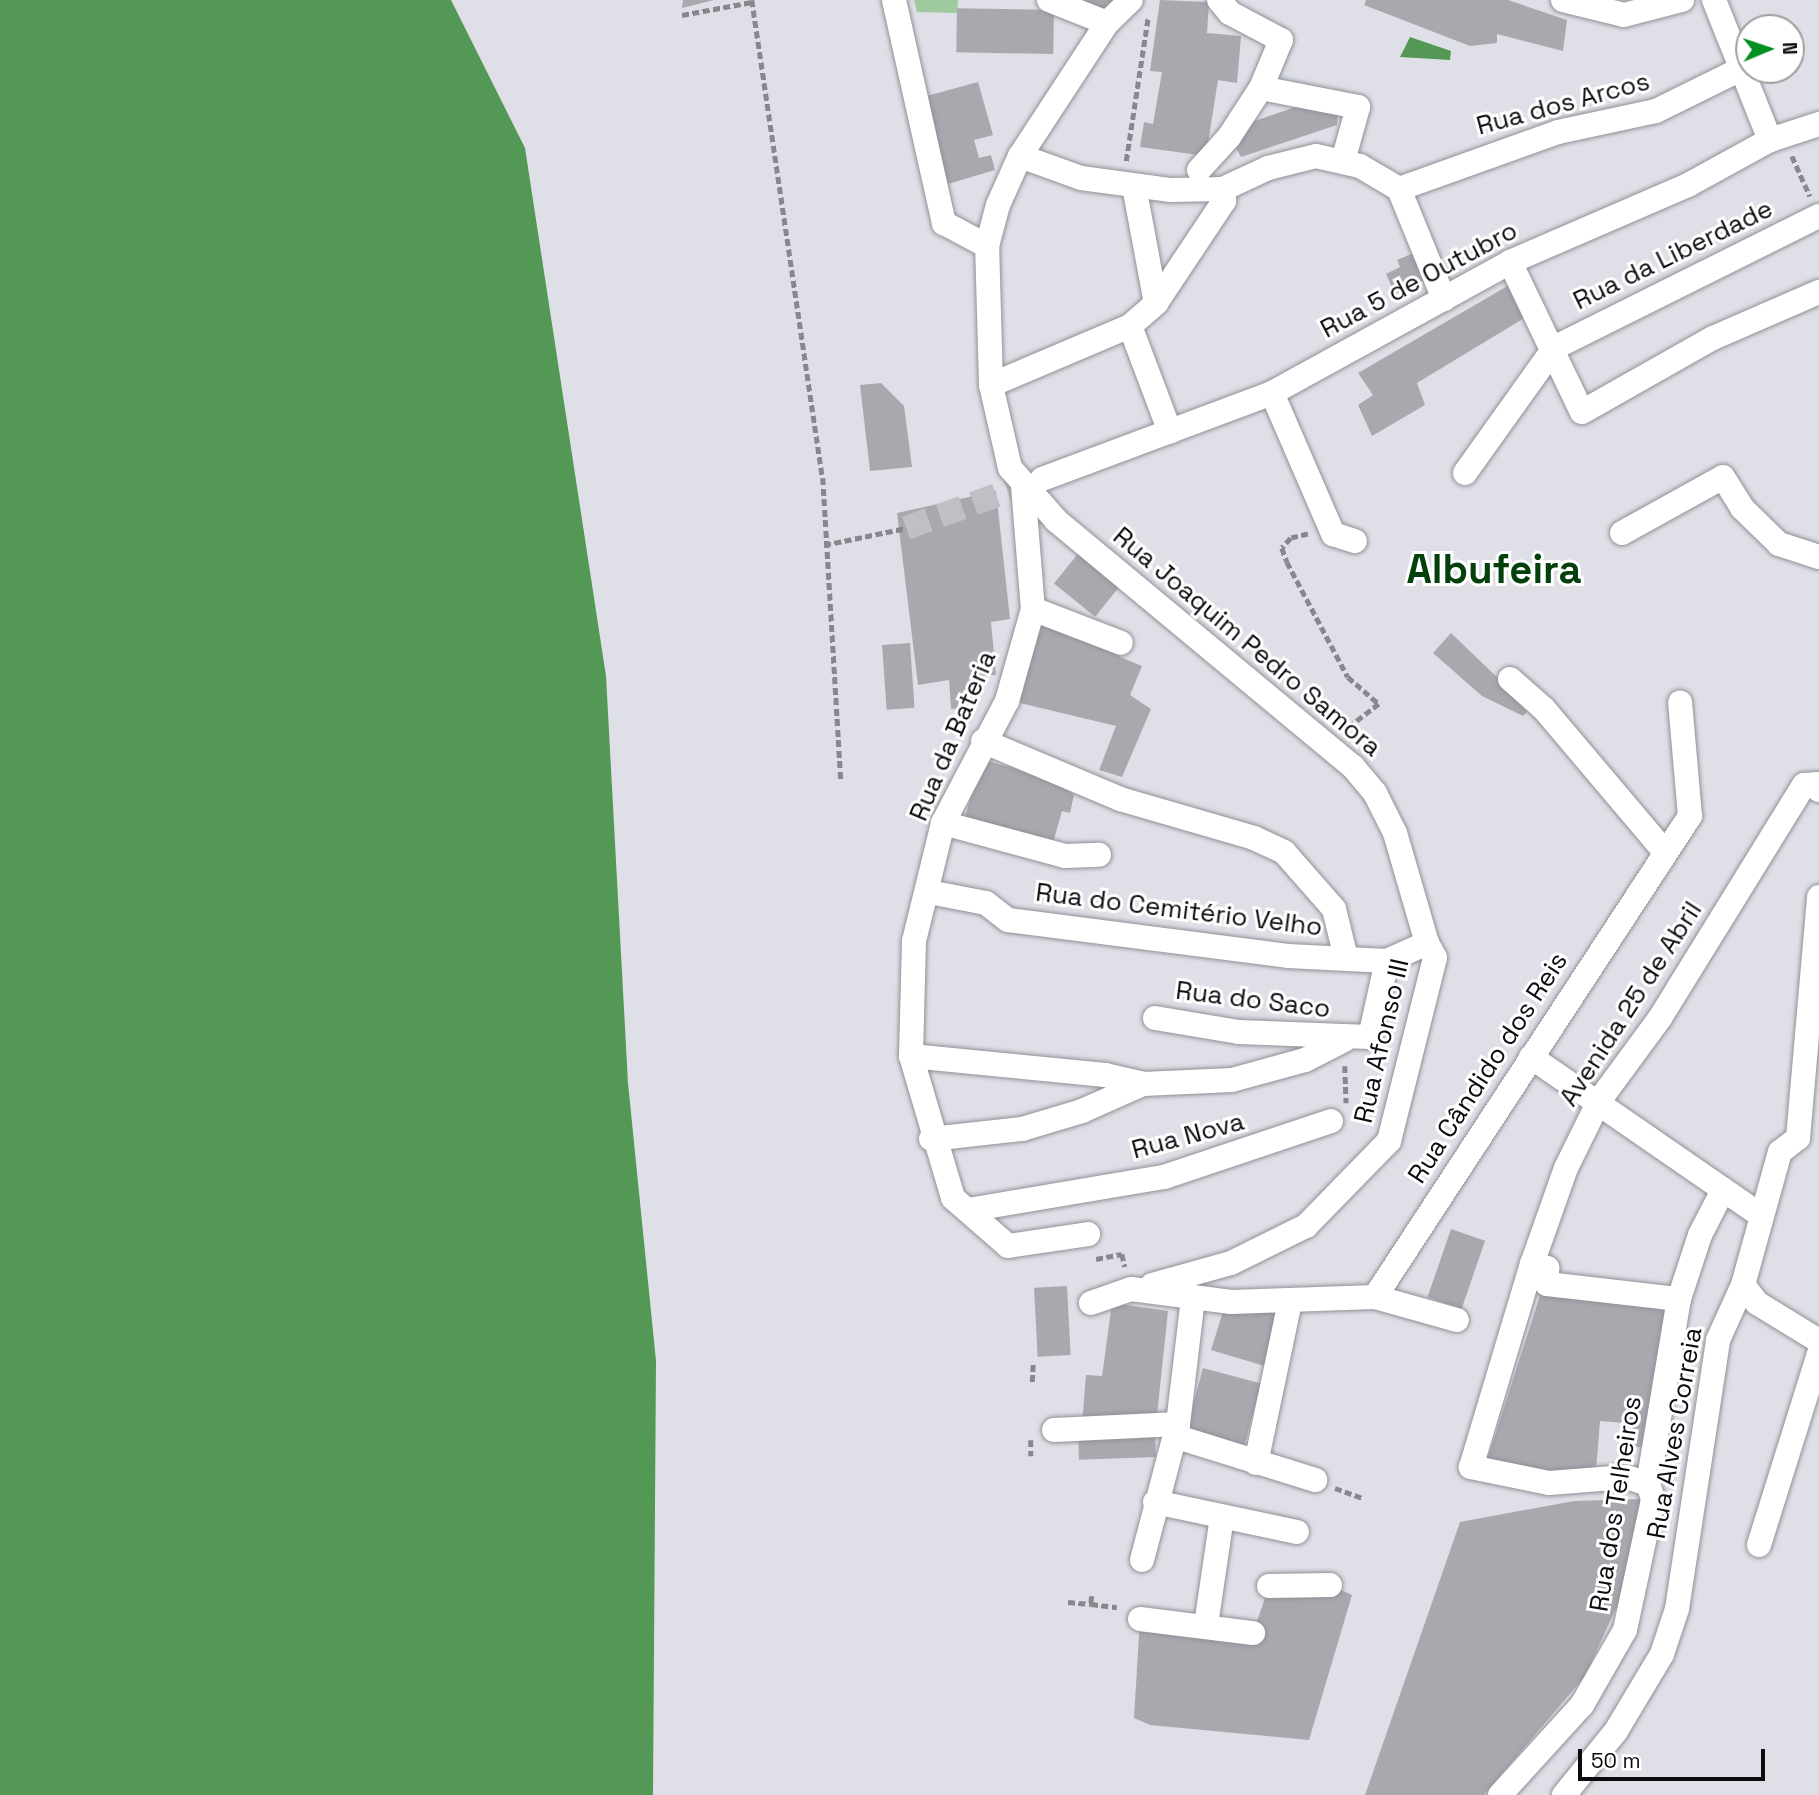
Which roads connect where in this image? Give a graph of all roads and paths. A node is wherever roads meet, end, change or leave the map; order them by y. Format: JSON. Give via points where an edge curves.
{"nodes":[{"id":1,"x":894,"y":0,"type":"edge"},
{"id":2,"x":1049,"y":0,"type":"edge"},
{"id":3,"x":1219,"y":0,"type":"edge"},
{"id":4,"x":1563,"y":0,"type":"edge"},
{"id":5,"x":1682,"y":0,"type":"edge"},
{"id":6,"x":1714,"y":0,"type":"edge"},
{"id":7,"x":752,"y":1,"type":"edge"},
{"id":8,"x":1141,"y":4,"type":"edge"},
{"id":9,"x":682,"y":15,"type":"dead end"},
{"id":10,"x":1107,"y":23,"type":"junction"},
{"id":11,"x":1735,"y":59,"type":"edge"},
{"id":12,"x":1735,"y":72,"type":"edge"},
{"id":13,"x":1747,"y":84,"type":"edge"},
{"id":14,"x":1261,"y":88,"type":"junction"},
{"id":15,"x":1819,"y":124,"type":"edge"},
{"id":16,"x":1777,"y":139,"type":"junction"},
{"id":17,"x":1020,"y":156,"type":"junction"},
{"id":18,"x":1343,"y":161,"type":"junction"},
{"id":19,"x":1199,"y":170,"type":"dead end"},
{"id":20,"x":1128,"y":185,"type":"junction"},
{"id":21,"x":1223,"y":189,"type":"junction"},
{"id":22,"x":1399,"y":189,"type":"junction"},
{"id":23,"x":1819,"y":216,"type":"edge"},
{"id":24,"x":987,"y":246,"type":"junction"},
{"id":25,"x":1510,"y":262,"type":"junction"},
{"id":26,"x":1819,"y":292,"type":"edge"},
{"id":27,"x":1444,"y":299,"type":"junction"},
{"id":28,"x":1156,"y":303,"type":"junction"},
{"id":29,"x":1130,"y":326,"type":"junction"},
{"id":30,"x":1554,"y":348,"type":"junction"},
{"id":31,"x":991,"y":386,"type":"junction"},
{"id":32,"x":1272,"y":393,"type":"junction"},
{"id":33,"x":1170,"y":432,"type":"junction"},
{"id":34,"x":1465,"y":473,"type":"dead end"},
{"id":35,"x":1025,"y":478,"type":"junction"},
{"id":36,"x":906,"y":528,"type":"tunnel mouth"},
{"id":37,"x":1622,"y":533,"type":"dead end"},
{"id":38,"x":1344,"y":537,"type":"joint"},
{"id":39,"x":824,"y":545,"type":"junction"},
{"id":40,"x":1819,"y":557,"type":"edge"},
{"id":41,"x":1033,"y":609,"type":"junction"},
{"id":42,"x":1121,"y":643,"type":"dead end"},
{"id":43,"x":1510,"y":679,"type":"dead end"},
{"id":44,"x":1680,"y":702,"type":"dead end"},
{"id":45,"x":983,"y":741,"type":"junction"},
{"id":46,"x":1327,"y":744,"type":"junction"},
{"id":47,"x":841,"y":781,"type":"dead end"},
{"id":48,"x":1814,"y":787,"type":"edge"},
{"id":49,"x":943,"y":823,"type":"junction"},
{"id":50,"x":1665,"y":852,"type":"junction"},
{"id":51,"x":1099,"y":855,"type":"dead end"},
{"id":52,"x":929,"y":892,"type":"junction"},
{"id":53,"x":1819,"y":897,"type":"edge"},
{"id":54,"x":1427,"y":943,"type":"junction"},
{"id":55,"x":1346,"y":958,"type":"junction"},
{"id":56,"x":1387,"y":961,"type":"junction"},
{"id":57,"x":1155,"y":1018,"type":"dead end"},
{"id":58,"x":1344,"y":1046,"type":"junction"},
{"id":59,"x":911,"y":1056,"type":"junction"},
{"id":60,"x":1531,"y":1058,"type":"junction"},
{"id":61,"x":1143,"y":1084,"type":"junction"},
{"id":62,"x":1599,"y":1101,"type":"junction"},
{"id":63,"x":1331,"y":1121,"type":"joint"},
{"id":64,"x":1808,"y":1137,"type":"edge"},
{"id":65,"x":932,"y":1139,"type":"junction"},
{"id":66,"x":1723,"y":1190,"type":"junction"},
{"id":67,"x":968,"y":1210,"type":"junction"},
{"id":68,"x":1760,"y":1215,"type":"junction"},
{"id":69,"x":1088,"y":1234,"type":"joint"},
{"id":70,"x":1532,"y":1264,"type":"junction"},
{"id":71,"x":1743,"y":1285,"type":"junction"},
{"id":72,"x":1131,"y":1289,"type":"junction"},
{"id":73,"x":1375,"y":1297,"type":"junction"},
{"id":74,"x":1193,"y":1298,"type":"junction"},
{"id":75,"x":1679,"y":1299,"type":"junction"},
{"id":76,"x":1290,"y":1302,"type":"junction"},
{"id":77,"x":1091,"y":1303,"type":"dead end"},
{"id":78,"x":1457,"y":1320,"type":"dead end"},
{"id":79,"x":1819,"y":1341,"type":"edge"},
{"id":80,"x":1819,"y":1354,"type":"edge"},
{"id":81,"x":1033,"y":1364,"type":"dead end"},
{"id":82,"x":1032,"y":1382,"type":"dead end"},
{"id":83,"x":1054,"y":1430,"type":"dead end"},
{"id":84,"x":1176,"y":1430,"type":"junction"},
{"id":85,"x":1031,"y":1440,"type":"dead end"},
{"id":86,"x":1031,"y":1456,"type":"dead end"},
{"id":87,"x":1256,"y":1463,"type":"junction"},
{"id":88,"x":1315,"y":1480,"type":"dead end"},
{"id":89,"x":1648,"y":1484,"type":"junction"},
{"id":90,"x":1155,"y":1502,"type":"junction"},
{"id":91,"x":1222,"y":1517,"type":"junction"},
{"id":92,"x":1297,"y":1532,"type":"dead end"},
{"id":93,"x":1759,"y":1545,"type":"dead end"},
{"id":94,"x":1142,"y":1560,"type":"dead end"},
{"id":95,"x":1330,"y":1585,"type":"dead end"},
{"id":96,"x":1269,"y":1587,"type":"dead end"},
{"id":97,"x":1092,"y":1596,"type":"dead end"},
{"id":98,"x":1068,"y":1602,"type":"dead end"},
{"id":99,"x":1091,"y":1604,"type":"junction"},
{"id":100,"x":1117,"y":1607,"type":"dead end"},
{"id":101,"x":1140,"y":1619,"type":"dead end"},
{"id":102,"x":1206,"y":1625,"type":"junction"},
{"id":103,"x":1254,"y":1633,"type":"dead end"},
{"id":104,"x":1500,"y":1795,"type":"edge"},
{"id":105,"x":1564,"y":1795,"type":"edge"}],
"edges":[{"from":1,"to":24,"type":"street","via":[[944,223]]},
{"from":2,"to":10,"type":"street"},
{"from":3,"to":14,"type":"street","via":[[1230,13],[1281,40]]},
{"from":4,"to":5,"type":"street","via":[[1624,15]]},
{"from":6,"to":11,"type":"street"},
{"from":7,"to":9,"type":"path"},
{"from":7,"to":39,"type":"path","via":[[823,478]]},
{"from":8,"to":10,"type":"street","name":"Rua da Bateria"},
{"from":8,"to":20,"type":"path"},
{"from":10,"to":17,"type":"street","name":"Rua da Bateria"},
{"from":12,"to":22,"type":"street","name":"Rua dos Arcos","via":[[1656,111],[1558,132]]},
{"from":13,"to":16,"type":"street"},
{"from":14,"to":18,"type":"street","via":[[1358,107]]},
{"from":14,"to":19,"type":"street","via":[[1229,137]]},
{"from":15,"to":16,"type":"street","name":"Rua 5 de Outubro"},
{"from":16,"to":23,"type":"path"},
{"from":16,"to":25,"type":"street","name":"Rua 5 de Outubro","via":[[1688,184]]},
{"from":17,"to":20,"type":"street","via":[[1081,178]]},
{"from":17,"to":24,"type":"street","name":"Rua da Bateria","via":[[998,205]]},
{"from":18,"to":21,"type":"street","via":[[1316,156],[1268,168]]},
{"from":18,"to":22,"type":"street"},
{"from":20,"to":21,"type":"street"},
{"from":20,"to":28,"type":"street"},
{"from":21,"to":28,"type":"street","via":[[1224,201]]},
{"from":22,"to":27,"type":"street"},
{"from":23,"to":30,"type":"street","name":"Rua da Liberdade"},
{"from":24,"to":31,"type":"street","name":"Rua da Bateria"},
{"from":25,"to":27,"type":"street","name":"Rua 5 de Outubro"},
{"from":25,"to":30,"type":"street"},
{"from":26,"to":30,"type":"street","via":[[1713,338],[1582,412]]},
{"from":27,"to":32,"type":"street","name":"Rua 5 de Outubro"},
{"from":28,"to":29,"type":"street"},
{"from":29,"to":31,"type":"street"},
{"from":29,"to":33,"type":"street"},
{"from":30,"to":34,"type":"street"},
{"from":31,"to":35,"type":"street","name":"Rua da Bateria"},
{"from":32,"to":33,"type":"street","name":"Rua 5 de Outubro"},
{"from":32,"to":38,"type":"street"},
{"from":33,"to":35,"type":"street","name":"Rua 5 de Outubro"},
{"from":35,"to":41,"type":"street","name":"Rua da Bateria"},
{"from":35,"to":46,"type":"street","name":"Rua Joaquim Pedro Samora","via":[[1056,520]]},
{"from":36,"to":39,"type":"path"},
{"from":37,"to":40,"type":"street","via":[[1723,477],[1742,508],[1779,544]]},
{"from":38,"to":46,"type":"path","via":[[1291,538],[1282,548],[1348,677],[1379,704]]},
{"from":39,"to":47,"type":"path"},
{"from":41,"to":42,"type":"street"},
{"from":41,"to":45,"type":"street","name":"Rua da Bateria","via":[[1007,701]]},
{"from":43,"to":50,"type":"street","via":[[1544,709]]},
{"from":44,"to":50,"type":"street","name":"Rua Cândido dos Reis","via":[[1690,816]]},
{"from":45,"to":49,"type":"street","name":"Rua da Bateria"},
{"from":45,"to":55,"type":"street","via":[[1120,799],[1254,838],[1284,852],[1334,909]]},
{"from":46,"to":54,"type":"street","name":"Rua Joaquim Pedro Samora","via":[[1375,793],[1390,823]]},
{"from":48,"to":62,"type":"street","name":"Avenida 25 de Abril"},
{"from":49,"to":51,"type":"street","via":[[1065,856]]},
{"from":49,"to":52,"type":"street","name":"Rua da Bateria"},
{"from":50,"to":60,"type":"street","name":"Rua Cândido dos Reis"},
{"from":52,"to":55,"type":"street","name":"Rua do Cemitério Velho","via":[[986,903],[1008,920],[1288,957]]},
{"from":52,"to":59,"type":"street","name":"Rua da Bateria","via":[[909,979]]},
{"from":53,"to":64,"type":"street","name":"Rua Alves Correia"},
{"from":54,"to":56,"type":"street"},
{"from":54,"to":72,"type":"street","name":"Rua Afonso III","via":[[1435,958],[1390,1141],[1307,1226],[1198,1275]]},
{"from":55,"to":56,"type":"street","name":"Rua do Cemitério Velho"},
{"from":56,"to":58,"type":"street","via":[[1370,1037]]},
{"from":57,"to":58,"type":"street","name":"Rua do Saco"},
{"from":58,"to":61,"type":"street","via":[[1232,1080]]},
{"from":58,"to":63,"type":"path","via":[[1346,1115]]},
{"from":59,"to":61,"type":"street","via":[[1105,1075]]},
{"from":59,"to":65,"type":"street","name":"Rua da Bateria"},
{"from":60,"to":62,"type":"street"},
{"from":60,"to":73,"type":"street","name":"Rua Cândido dos Reis"},
{"from":61,"to":65,"type":"street","via":[[1082,1111],[1022,1129]]},
{"from":62,"to":66,"type":"street"},
{"from":62,"to":70,"type":"street","name":"Avenida 25 de Abril","via":[[1566,1168]]},
{"from":63,"to":67,"type":"street","name":"Rua Nova","via":[[1164,1177]]},
{"from":64,"to":68,"type":"street","name":"Rua Alves Correia","via":[[1780,1152]]},
{"from":65,"to":67,"type":"street","name":"Rua da Bateria","via":[[953,1198]]},
{"from":66,"to":68,"type":"street"},
{"from":66,"to":75,"type":"street","name":"Rua dos Telheiros","via":[[1700,1235]]},
{"from":67,"to":69,"type":"street","name":"Rua da Bateria","via":[[1008,1246]]},
{"from":68,"to":71,"type":"street","name":"Rua Alves Correia"},
{"from":69,"to":72,"type":"path","via":[[1093,1259],[1122,1254]]},
{"from":70,"to":75,"type":"street","via":[[1547,1268],[1547,1284]]},
{"from":70,"to":89,"type":"street","name":"Avenida 25 de Abril","via":[[1471,1467],[1549,1483],[1626,1476]]},
{"from":71,"to":79,"type":"street","via":[[1757,1303]]},
{"from":71,"to":105,"type":"street","name":"Rua Alves Correia","via":[[1718,1340],[1676,1609],[1662,1654],[1616,1731]]},
{"from":72,"to":74,"type":"street"},
{"from":72,"to":77,"type":"street","name":"Rua Afonso III"},
{"from":73,"to":76,"type":"street"},
{"from":73,"to":78,"type":"street"},
{"from":74,"to":76,"type":"street"},
{"from":74,"to":84,"type":"street"},
{"from":75,"to":89,"type":"street","name":"Rua dos Telheiros"},
{"from":76,"to":87,"type":"street"},
{"from":80,"to":93,"type":"street"},
{"from":81,"to":82,"type":"path"},
{"from":83,"to":84,"type":"street"},
{"from":84,"to":87,"type":"street"},
{"from":84,"to":90,"type":"street"},
{"from":85,"to":86,"type":"path"},
{"from":87,"to":88,"type":"street"},
{"from":89,"to":104,"type":"street","name":"Rua dos Telheiros","via":[[1653,1499],[1633,1601],[1611,1660],[1582,1705]]},
{"from":90,"to":91,"type":"street"},
{"from":90,"to":94,"type":"street"},
{"from":91,"to":92,"type":"street"},
{"from":91,"to":102,"type":"street"},
{"from":95,"to":96,"type":"street"},
{"from":97,"to":99,"type":"path"},
{"from":98,"to":99,"type":"path"},
{"from":99,"to":100,"type":"path"},
{"from":101,"to":102,"type":"street"},
{"from":102,"to":103,"type":"street"}]}
